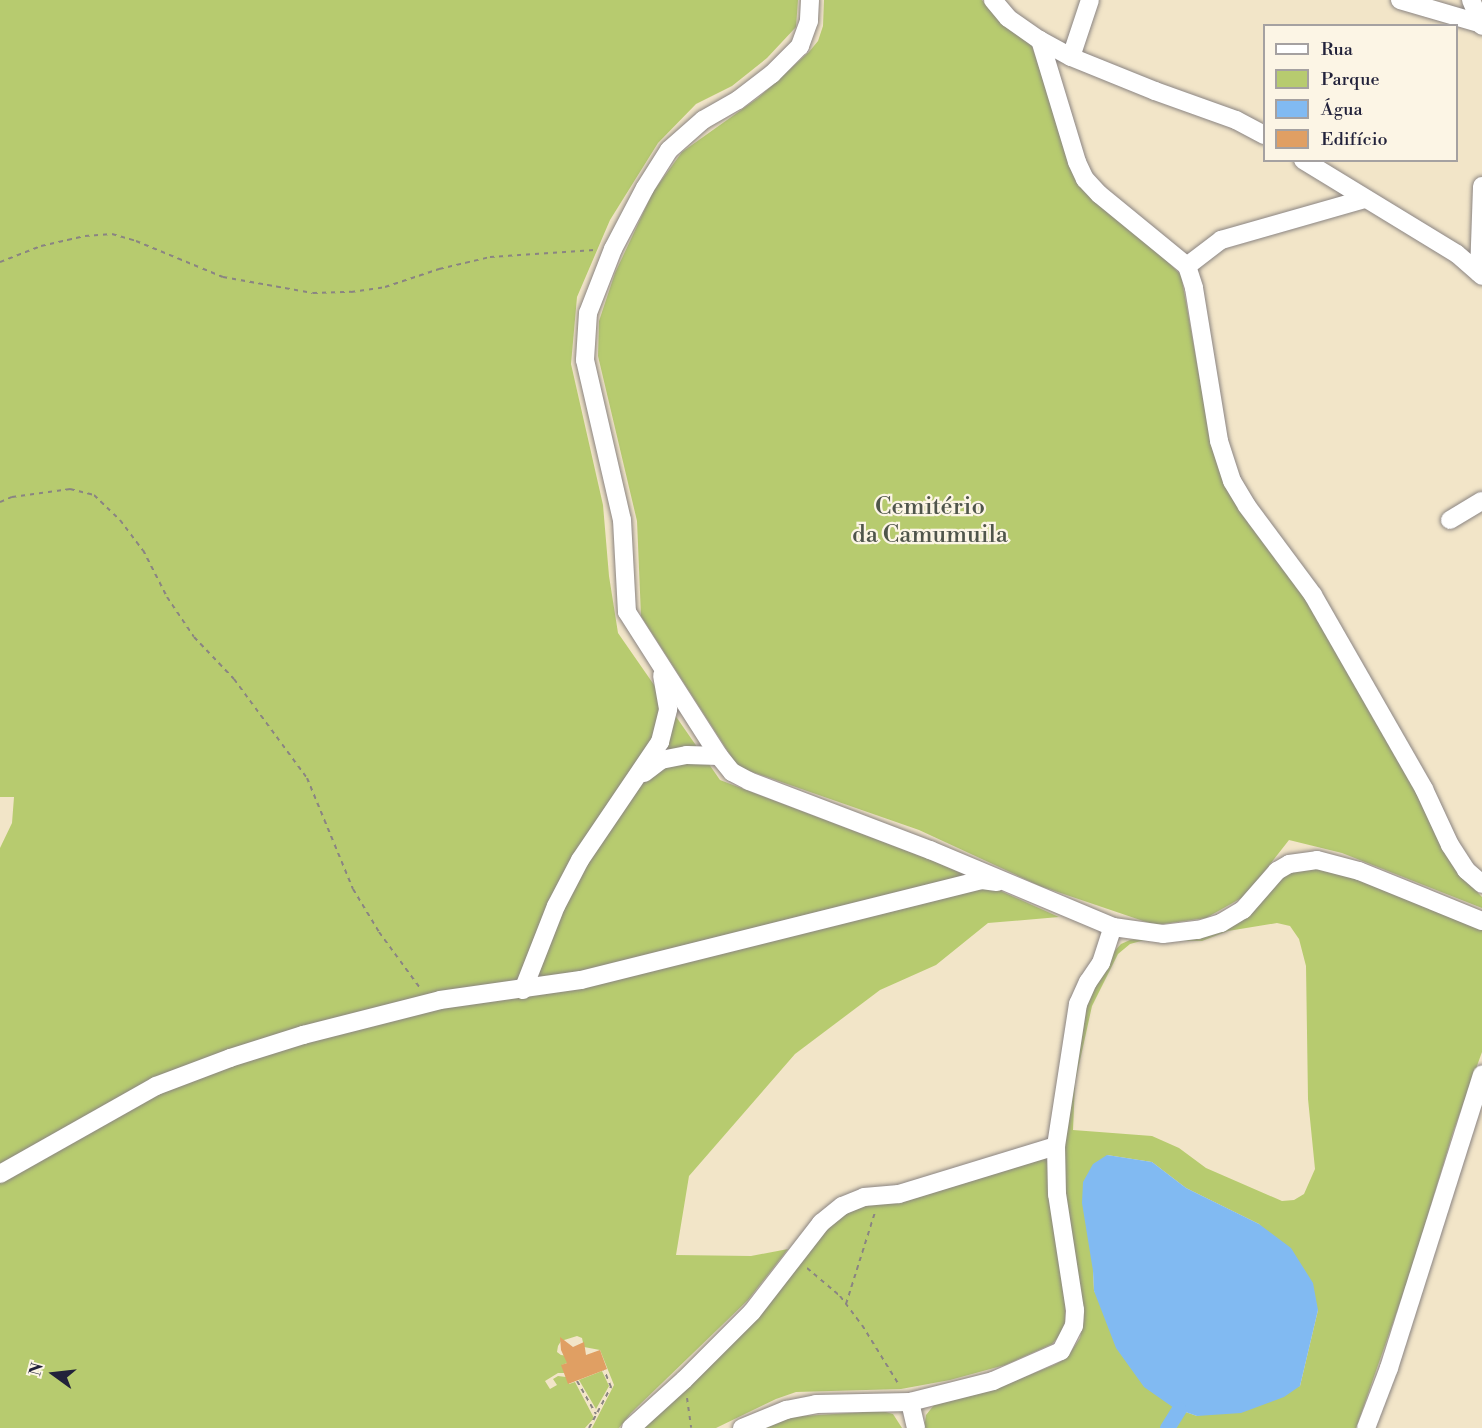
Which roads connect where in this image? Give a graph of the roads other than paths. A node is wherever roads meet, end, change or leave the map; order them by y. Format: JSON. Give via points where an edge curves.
{"nodes":[{"id":1,"x":810,"y":0,"type":"edge"},
{"id":2,"x":993,"y":0,"type":"edge"},
{"id":3,"x":1090,"y":0,"type":"edge"},
{"id":4,"x":1400,"y":0,"type":"edge"},
{"id":5,"x":1471,"y":0,"type":"edge"},
{"id":6,"x":1482,"y":25,"type":"edge"},
{"id":7,"x":1040,"y":40,"type":"junction"},
{"id":8,"x":1071,"y":57,"type":"junction"},
{"id":9,"x":1263,"y":134,"type":"edge"},
{"id":10,"x":1306,"y":162,"type":"edge"},
{"id":11,"x":1482,"y":186,"type":"edge"},
{"id":12,"x":1365,"y":199,"type":"junction"},
{"id":13,"x":1186,"y":266,"type":"junction"},
{"id":14,"x":1480,"y":275,"type":"edge"},
{"id":15,"x":1482,"y":501,"type":"edge"},
{"id":16,"x":1450,"y":520,"type":"dead end"},
{"id":17,"x":661,"y":668,"type":"junction"},
{"id":18,"x":719,"y":756,"type":"junction"},
{"id":19,"x":639,"y":776,"type":"junction"},
{"id":20,"x":1005,"y":883,"type":"junction"},
{"id":21,"x":1482,"y":884,"type":"edge"},
{"id":22,"x":1482,"y":921,"type":"edge"},
{"id":23,"x":1113,"y":927,"type":"junction"},
{"id":24,"x":523,"y":990,"type":"junction"},
{"id":25,"x":1482,"y":1074,"type":"edge"},
{"id":26,"x":1056,"y":1146,"type":"junction"},
{"id":27,"x":0,"y":1174,"type":"edge"},
{"id":28,"x":910,"y":1402,"type":"junction"},
{"id":29,"x":631,"y":1428,"type":"edge"},
{"id":30,"x":742,"y":1428,"type":"edge"},
{"id":31,"x":916,"y":1428,"type":"edge"},
{"id":32,"x":1366,"y":1428,"type":"edge"}],
"edges":[{"from":1,"to":17,"type":"street","via":[[809,21],[800,46],[772,74],[703,120],[669,150],[613,249],[588,313],[585,360],[622,520],[627,612]]},
{"from":2,"to":7,"type":"street","via":[[1008,18]]},
{"from":3,"to":8,"type":"street"},
{"from":4,"to":6,"type":"street"},
{"from":5,"to":6,"type":"street"},
{"from":7,"to":8,"type":"street"},
{"from":7,"to":13,"type":"street","via":[[1085,179]]},
{"from":8,"to":9,"type":"street","via":[[1236,120]]},
{"from":10,"to":12,"type":"street"},
{"from":11,"to":14,"type":"street"},
{"from":12,"to":13,"type":"street","via":[[1221,240]]},
{"from":12,"to":14,"type":"street","via":[[1457,254]]},
{"from":13,"to":21,"type":"street","via":[[1194,288],[1219,441],[1232,481],[1313,595],[1424,789],[1450,845],[1466,870]]},
{"from":15,"to":16,"type":"street"},
{"from":17,"to":18,"type":"street"},
{"from":17,"to":19,"type":"street","via":[[668,709],[660,742]]},
{"from":18,"to":19,"type":"street","via":[[687,755],[661,760]]},
{"from":18,"to":20,"type":"street","via":[[732,772],[749,782],[930,850]]},
{"from":19,"to":24,"type":"street","via":[[580,860],[556,906]]},
{"from":20,"to":23,"type":"street"},
{"from":20,"to":24,"type":"street","via":[[982,880],[748,940]]},
{"from":22,"to":23,"type":"street","via":[[1359,871],[1317,860],[1289,864],[1277,871],[1243,910],[1221,923],[1163,934]]},
{"from":23,"to":26,"type":"street","via":[[1101,963],[1078,1004]]},
{"from":24,"to":27,"type":"street","via":[[431,1002],[230,1058],[156,1086]]},
{"from":25,"to":32,"type":"street","via":[[1389,1368]]},
{"from":26,"to":28,"type":"street","via":[[1057,1194],[1075,1310],[1070,1338],[1061,1351],[993,1381]]},
{"from":26,"to":29,"type":"street","via":[[899,1194],[864,1197],[842,1206],[821,1223],[752,1312]]},
{"from":28,"to":30,"type":"street","via":[[816,1404],[786,1410]]},
{"from":28,"to":31,"type":"street"}]}
